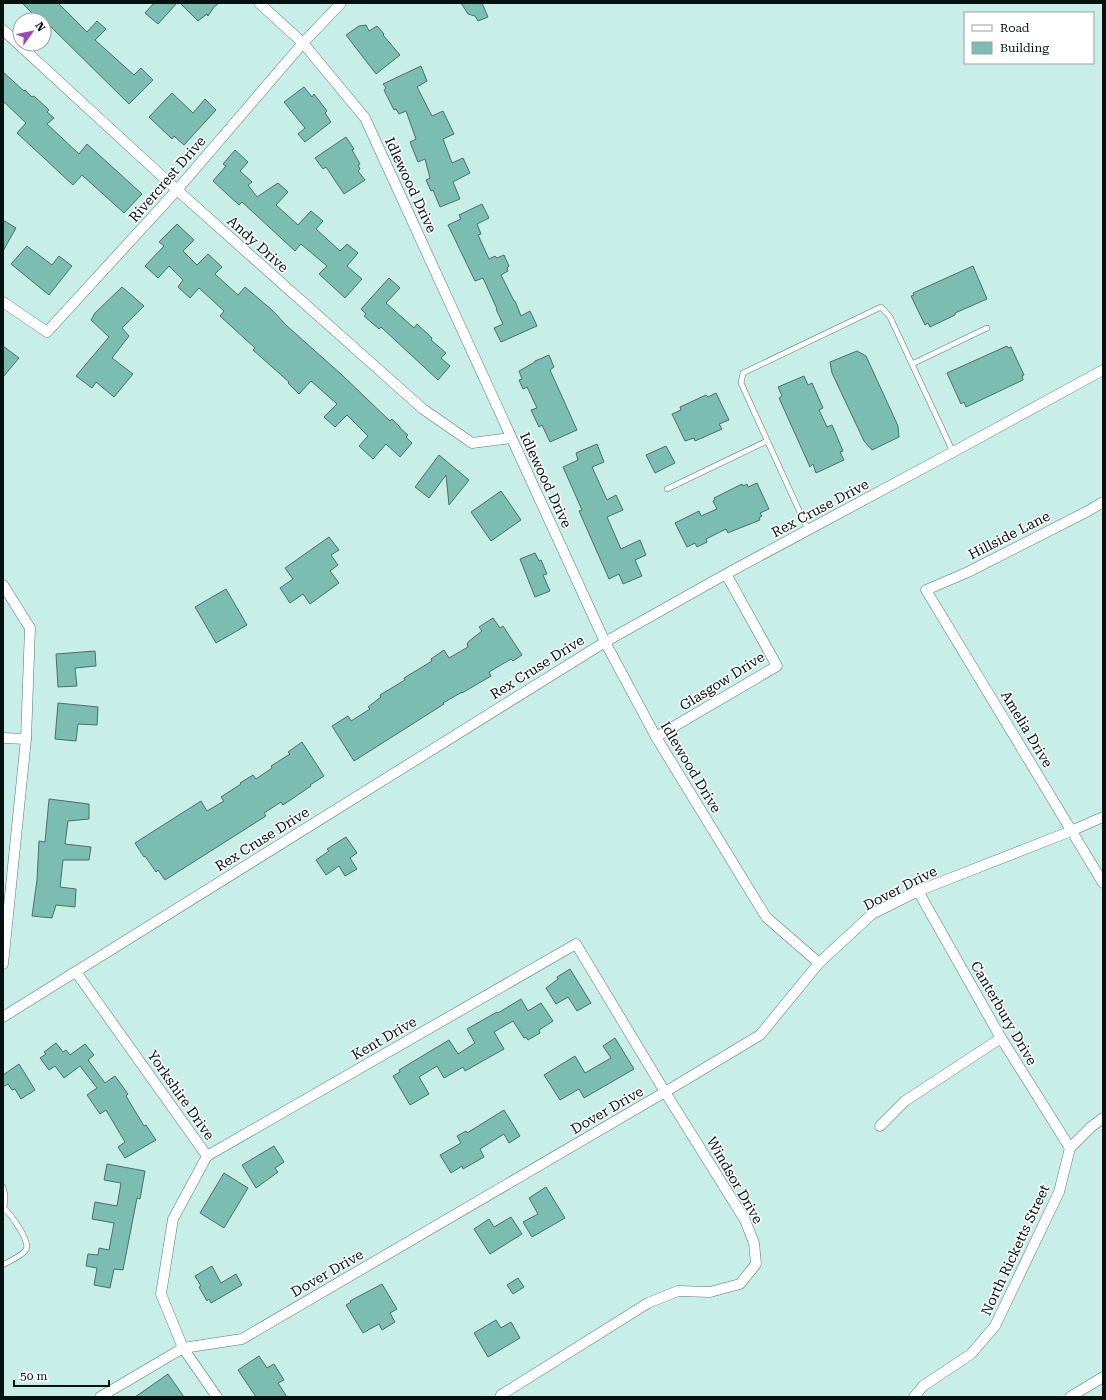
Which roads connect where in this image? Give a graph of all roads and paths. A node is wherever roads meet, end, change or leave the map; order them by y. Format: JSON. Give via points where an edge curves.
{"nodes":[{"id":1,"x":259,"y":3,"type":"edge"},
{"id":2,"x":341,"y":3,"type":"edge"},
{"id":3,"x":3,"y":30,"type":"edge"},
{"id":4,"x":303,"y":43,"type":"junction"},
{"id":5,"x":177,"y":190,"type":"junction"},
{"id":6,"x":3,"y":302,"type":"edge"},
{"id":7,"x":987,"y":328,"type":"dead end"},
{"id":8,"x":912,"y":364,"type":"junction"},
{"id":9,"x":1103,"y":370,"type":"edge"},
{"id":10,"x":511,"y":438,"type":"junction"},
{"id":11,"x":767,"y":441,"type":"junction"},
{"id":12,"x":953,"y":452,"type":"junction"},
{"id":13,"x":667,"y":489,"type":"dead end"},
{"id":14,"x":1103,"y":502,"type":"edge"},
{"id":15,"x":808,"y":530,"type":"junction"},
{"id":16,"x":726,"y":574,"type":"junction"},
{"id":17,"x":3,"y":585,"type":"edge"},
{"id":18,"x":926,"y":590,"type":"joint"},
{"id":19,"x":605,"y":642,"type":"junction"},
{"id":20,"x":3,"y":738,"type":"edge"},
{"id":21,"x":656,"y":738,"type":"junction"},
{"id":22,"x":26,"y":739,"type":"junction"},
{"id":23,"x":1103,"y":817,"type":"edge"},
{"id":24,"x":1071,"y":831,"type":"junction"},
{"id":25,"x":1103,"y":883,"type":"edge"},
{"id":26,"x":918,"y":891,"type":"junction"},
{"id":27,"x":576,"y":944,"type":"joint"},
{"id":28,"x":818,"y":963,"type":"junction"},
{"id":29,"x":3,"y":964,"type":"edge"},
{"id":30,"x":76,"y":972,"type":"junction"},
{"id":31,"x":3,"y":1017,"type":"edge"},
{"id":32,"x":1001,"y":1038,"type":"junction"},
{"id":33,"x":665,"y":1092,"type":"junction"},
{"id":34,"x":1103,"y":1118,"type":"edge"},
{"id":35,"x":880,"y":1126,"type":"dead end"},
{"id":36,"x":1070,"y":1148,"type":"junction"},
{"id":37,"x":207,"y":1156,"type":"junction"},
{"id":38,"x":3,"y":1187,"type":"edge"},
{"id":39,"x":4,"y":1208,"type":"edge"},
{"id":40,"x":3,"y":1265,"type":"edge"},
{"id":41,"x":183,"y":1348,"type":"junction"},
{"id":42,"x":1103,"y":1377,"type":"edge"},
{"id":43,"x":503,"y":1396,"type":"edge"},
{"id":44,"x":100,"y":1397,"type":"edge"},
{"id":45,"x":217,"y":1397,"type":"edge"},
{"id":46,"x":914,"y":1397,"type":"edge"},
{"id":47,"x":1070,"y":1397,"type":"edge"}],
"edges":[{"from":1,"to":4,"type":"street","name":"Idlewood Drive"},
{"from":2,"to":4,"type":"street","name":"Rivercrest Drive"},
{"from":3,"to":5,"type":"street","name":"Andy Drive"},
{"from":4,"to":5,"type":"street","name":"Rivercrest Drive"},
{"from":4,"to":10,"type":"street","name":"Idlewood Drive","via":[[365,118]]},
{"from":5,"to":6,"type":"street","name":"Rivercrest Drive","via":[[47,332]]},
{"from":5,"to":10,"type":"street","name":"Andy Drive","via":[[423,409],[472,443]]},
{"from":7,"to":8,"type":"lane"},
{"from":8,"to":11,"type":"lane","via":[[890,317],[881,307],[743,373],[741,383]]},
{"from":8,"to":12,"type":"lane"},
{"from":9,"to":12,"type":"street","name":"Rex Cruse Drive"},
{"from":10,"to":19,"type":"street","name":"Idlewood Drive"},
{"from":11,"to":13,"type":"lane"},
{"from":11,"to":15,"type":"lane"},
{"from":12,"to":15,"type":"street","name":"Rex Cruse Drive"},
{"from":14,"to":18,"type":"street","name":"Hillside Lane","via":[[968,572]]},
{"from":15,"to":16,"type":"street","name":"Rex Cruse Drive"},
{"from":16,"to":19,"type":"street","name":"Rex Cruse Drive"},
{"from":16,"to":21,"type":"street","name":"Glasgow Drive","via":[[777,666]]},
{"from":17,"to":22,"type":"street","via":[[30,628]]},
{"from":18,"to":24,"type":"street","name":"Amelia Drive"},
{"from":19,"to":21,"type":"street","name":"Idlewood Drive"},
{"from":19,"to":30,"type":"street","name":"Rex Cruse Drive"},
{"from":20,"to":22,"type":"street"},
{"from":21,"to":28,"type":"street","name":"Idlewood Drive","via":[[766,917]]},
{"from":22,"to":29,"type":"street"},
{"from":23,"to":24,"type":"street","name":"Dover Drive"},
{"from":24,"to":25,"type":"street","name":"Amelia Drive"},
{"from":24,"to":26,"type":"street","name":"Dover Drive"},
{"from":26,"to":28,"type":"street","name":"Dover Drive","via":[[872,914]]},
{"from":26,"to":32,"type":"street","name":"Canterbury Drive"},
{"from":27,"to":33,"type":"street","name":"Windsor Drive"},
{"from":27,"to":37,"type":"street","name":"Kent Drive"},
{"from":28,"to":33,"type":"street","name":"Dover Drive","via":[[760,1035]]},
{"from":30,"to":31,"type":"street","name":"Rex Cruse Drive"},
{"from":30,"to":37,"type":"street","name":"Yorkshire Drive"},
{"from":32,"to":35,"type":"street","via":[[906,1101]]},
{"from":32,"to":36,"type":"street","name":"Canterbury Drive"},
{"from":33,"to":41,"type":"street","name":"Dover Drive","via":[[242,1339]]},
{"from":33,"to":43,"type":"street","name":"Windsor Drive","via":[[746,1220],[754,1243],[756,1264],[740,1284],[710,1292],[678,1291],[648,1303]]},
{"from":34,"to":36,"type":"street"},
{"from":36,"to":46,"type":"street","name":"North Ricketts Street","via":[[1059,1192],[995,1326],[971,1354],[923,1386]]},
{"from":37,"to":41,"type":"street","name":"Yorkshire Drive","via":[[173,1219],[162,1294]]},
{"from":38,"to":39,"type":"lane"},
{"from":39,"to":40,"type":"lane","via":[[27,1246],[23,1253]]},
{"from":41,"to":44,"type":"street","name":"Dover Drive"},
{"from":41,"to":45,"type":"street","name":"Yorkshire Drive"},
{"from":42,"to":47,"type":"street"}]}
